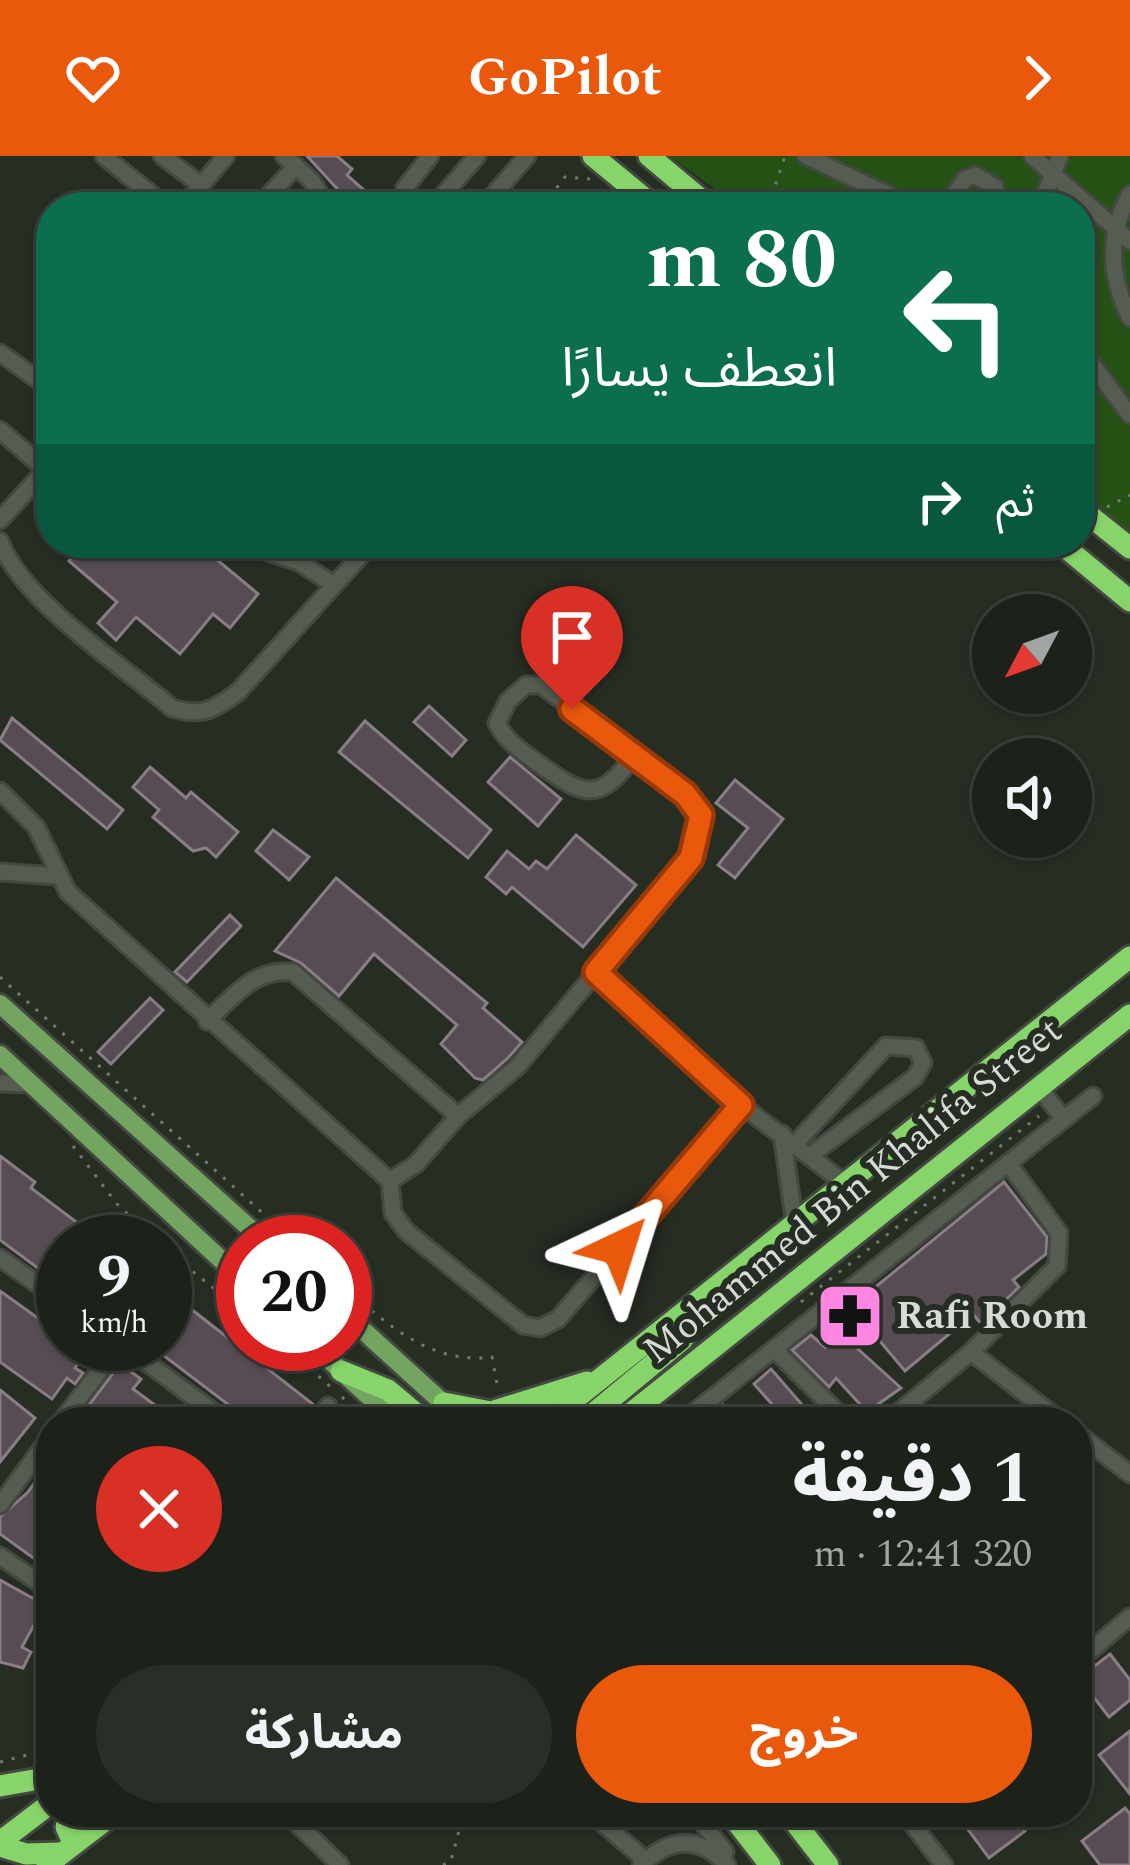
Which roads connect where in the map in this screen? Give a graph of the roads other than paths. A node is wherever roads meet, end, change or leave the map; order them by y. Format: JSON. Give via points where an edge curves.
{"nodes":[{"id":1,"x":104,"y":156,"type":"edge"},
{"id":2,"x":162,"y":156,"type":"edge"},
{"id":3,"x":226,"y":156,"type":"edge"},
{"id":4,"x":430,"y":156,"type":"edge"},
{"id":5,"x":477,"y":156,"type":"edge"},
{"id":6,"x":527,"y":156,"type":"edge"},
{"id":7,"x":593,"y":156,"type":"edge"},
{"id":8,"x":649,"y":156,"type":"edge"},
{"id":9,"x":806,"y":156,"type":"edge"},
{"id":10,"x":1033,"y":156,"type":"edge"},
{"id":11,"x":1060,"y":156,"type":"edge"},
{"id":12,"x":290,"y":161,"type":"edge"},
{"id":13,"x":1052,"y":172,"type":"junction"},
{"id":14,"x":201,"y":185,"type":"junction"},
{"id":15,"x":148,"y":192,"type":"edge"},
{"id":16,"x":198,"y":192,"type":"edge"},
{"id":17,"x":268,"y":192,"type":"edge"},
{"id":18,"x":315,"y":192,"type":"edge"},
{"id":19,"x":407,"y":192,"type":"edge"},
{"id":20,"x":446,"y":192,"type":"edge"},
{"id":21,"x":496,"y":192,"type":"edge"},
{"id":22,"x":637,"y":192,"type":"edge"},
{"id":23,"x":696,"y":192,"type":"edge"},
{"id":24,"x":882,"y":192,"type":"edge"},
{"id":25,"x":956,"y":192,"type":"edge"},
{"id":26,"x":994,"y":192,"type":"edge"},
{"id":27,"x":1045,"y":192,"type":"edge"},
{"id":28,"x":1075,"y":192,"type":"edge"},
{"id":29,"x":1130,"y":194,"type":"edge"},
{"id":30,"x":1095,"y":209,"type":"edge"},
{"id":31,"x":1114,"y":226,"type":"junction"},
{"id":32,"x":1130,"y":241,"type":"edge"},
{"id":33,"x":1130,"y":252,"type":"edge"},
{"id":34,"x":1114,"y":270,"type":"junction"},
{"id":35,"x":1130,"y":317,"type":"edge"},
{"id":36,"x":0,"y":352,"type":"edge"},
{"id":37,"x":1095,"y":368,"type":"edge"},
{"id":38,"x":36,"y":378,"type":"edge"},
{"id":39,"x":1130,"y":415,"type":"edge"},
{"id":40,"x":0,"y":430,"type":"edge"},
{"id":41,"x":36,"y":458,"type":"edge"},
{"id":42,"x":36,"y":480,"type":"edge"},
{"id":43,"x":0,"y":520,"type":"edge"},
{"id":44,"x":1095,"y":520,"type":"edge"},
{"id":45,"x":0,"y":542,"type":"edge"},
{"id":46,"x":1130,"y":548,"type":"edge"},
{"id":47,"x":287,"y":558,"type":"edge"},
{"id":48,"x":358,"y":558,"type":"edge"},
{"id":49,"x":1078,"y":558,"type":"edge"},
{"id":50,"x":334,"y":585,"type":"junction"},
{"id":51,"x":1130,"y":601,"type":"edge"},
{"id":52,"x":634,"y":755,"type":"junction"},
{"id":53,"x":0,"y":791,"type":"edge"},
{"id":54,"x":0,"y":872,"type":"edge"},
{"id":55,"x":56,"y":876,"type":"junction"},
{"id":56,"x":1130,"y":957,"type":"edge"},
{"id":57,"x":596,"y":972,"type":"junction"},
{"id":58,"x":0,"y":1004,"type":"edge"},
{"id":59,"x":1130,"y":1016,"type":"edge"},
{"id":60,"x":207,"y":1021,"type":"junction"},
{"id":61,"x":0,"y":1054,"type":"edge"},
{"id":62,"x":0,"y":1083,"type":"edge"},
{"id":63,"x":32,"y":1084,"type":"junction"},
{"id":64,"x":1093,"y":1096,"type":"dead end"},
{"id":65,"x":1052,"y":1104,"type":"junction"},
{"id":66,"x":741,"y":1105,"type":"junction"},
{"id":67,"x":828,"y":1108,"type":"junction"},
{"id":68,"x":458,"y":1116,"type":"junction"},
{"id":69,"x":846,"y":1129,"type":"junction"},
{"id":70,"x":788,"y":1139,"type":"junction"},
{"id":71,"x":811,"y":1156,"type":"junction"},
{"id":72,"x":1008,"y":1163,"type":"junction"},
{"id":73,"x":390,"y":1181,"type":"junction"},
{"id":74,"x":846,"y":1184,"type":"junction"},
{"id":75,"x":235,"y":1215,"type":"edge"},
{"id":76,"x":795,"y":1225,"type":"junction"},
{"id":77,"x":216,"y":1255,"type":"edge"},
{"id":78,"x":0,"y":1258,"type":"edge"},
{"id":79,"x":36,"y":1284,"type":"edge"},
{"id":80,"x":713,"y":1290,"type":"junction"},
{"id":81,"x":372,"y":1338,"type":"edge"},
{"id":82,"x":775,"y":1349,"type":"junction"},
{"id":83,"x":971,"y":1352,"type":"junction"},
{"id":84,"x":101,"y":1371,"type":"edge"},
{"id":85,"x":158,"y":1371,"type":"edge"},
{"id":86,"x":342,"y":1371,"type":"edge"},
{"id":87,"x":343,"y":1371,"type":"edge"},
{"id":88,"x":605,"y":1376,"type":"junction"},
{"id":89,"x":444,"y":1403,"type":"junction"},
{"id":90,"x":73,"y":1407,"type":"edge"},
{"id":91,"x":207,"y":1407,"type":"edge"},
{"id":92,"x":381,"y":1407,"type":"edge"},
{"id":93,"x":408,"y":1407,"type":"edge"},
{"id":94,"x":448,"y":1407,"type":"edge"},
{"id":95,"x":459,"y":1407,"type":"edge"},
{"id":96,"x":512,"y":1407,"type":"edge"},
{"id":97,"x":565,"y":1407,"type":"edge"},
{"id":98,"x":601,"y":1407,"type":"edge"},
{"id":99,"x":640,"y":1407,"type":"edge"},
{"id":100,"x":701,"y":1407,"type":"edge"},
{"id":101,"x":832,"y":1407,"type":"edge"},
{"id":102,"x":919,"y":1407,"type":"edge"},
{"id":103,"x":1042,"y":1407,"type":"edge"},
{"id":104,"x":1092,"y":1445,"type":"edge"},
{"id":105,"x":36,"y":1456,"type":"edge"},
{"id":106,"x":1130,"y":1474,"type":"edge"},
{"id":107,"x":0,"y":1504,"type":"edge"},
{"id":108,"x":0,"y":1556,"type":"edge"},
{"id":109,"x":36,"y":1581,"type":"edge"},
{"id":110,"x":1130,"y":1617,"type":"edge"},
{"id":111,"x":1092,"y":1649,"type":"edge"},
{"id":112,"x":36,"y":1780,"type":"edge"},
{"id":113,"x":0,"y":1786,"type":"edge"},
{"id":114,"x":36,"y":1816,"type":"edge"},
{"id":115,"x":96,"y":1827,"type":"edge"},
{"id":116,"x":301,"y":1827,"type":"edge"},
{"id":117,"x":606,"y":1827,"type":"edge"},
{"id":118,"x":704,"y":1827,"type":"edge"},
{"id":119,"x":740,"y":1827,"type":"edge"},
{"id":120,"x":799,"y":1827,"type":"edge"},
{"id":121,"x":914,"y":1827,"type":"edge"},
{"id":122,"x":0,"y":1847,"type":"edge"},
{"id":123,"x":61,"y":1854,"type":"edge"},
{"id":124,"x":0,"y":1862,"type":"edge"},
{"id":125,"x":643,"y":1863,"type":"edge"},
{"id":126,"x":340,"y":1865,"type":"edge"},
{"id":127,"x":731,"y":1865,"type":"edge"},
{"id":128,"x":770,"y":1865,"type":"edge"},
{"id":129,"x":828,"y":1865,"type":"edge"},
{"id":130,"x":944,"y":1865,"type":"edge"}],
"edges":[{"from":1,"to":15,"type":"street"},
{"from":2,"to":14,"type":"street"},
{"from":3,"to":14,"type":"street"},
{"from":4,"to":19,"type":"street"},
{"from":5,"to":20,"type":"street"},
{"from":6,"to":21,"type":"street"},
{"from":7,"to":22,"type":"highway"},
{"from":8,"to":23,"type":"highway"},
{"from":9,"to":24,"type":"street"},
{"from":10,"to":13,"type":"street"},
{"from":11,"to":13,"type":"street"},
{"from":12,"to":17,"type":"street"},
{"from":12,"to":18,"type":"street"},
{"from":13,"to":27,"type":"street"},
{"from":13,"to":28,"type":"street"},
{"from":14,"to":16,"type":"street"},
{"from":25,"to":26,"type":"street","via":[[976,175]]},
{"from":29,"to":31,"type":"street"},
{"from":30,"to":31,"type":"street"},
{"from":31,"to":32,"type":"street"},
{"from":31,"to":34,"type":"street"},
{"from":33,"to":34,"type":"street"},
{"from":34,"to":35,"type":"street"},
{"from":36,"to":38,"type":"street"},
{"from":37,"to":39,"type":"street"},
{"from":40,"to":41,"type":"street"},
{"from":42,"to":43,"type":"street"},
{"from":44,"to":46,"type":"highway"},
{"from":45,"to":50,"type":"street","via":[[33,590],[172,708],[193,714],[238,692]]},
{"from":47,"to":50,"type":"street"},
{"from":48,"to":50,"type":"street"},
{"from":49,"to":51,"type":"highway"},
{"from":52,"to":52,"type":"street","via":[[541,685],[508,701],[497,723],[505,739],[573,789],[596,791],[616,781]]},
{"from":52,"to":57,"type":"street","via":[[685,794],[701,815],[700,833],[691,858]]},
{"from":53,"to":55,"type":"street","via":[[36,827]]},
{"from":54,"to":55,"type":"street"},
{"from":55,"to":60,"type":"street"},
{"from":56,"to":74,"type":"highway","name":"Mohammed Bin Khalifa Street"},
{"from":57,"to":66,"type":"street"},
{"from":57,"to":68,"type":"street","via":[[517,1067]]},
{"from":58,"to":75,"type":"main road"},
{"from":59,"to":65,"type":"highway","name":"Mohammed Bin Khalifa Street"},
{"from":60,"to":68,"type":"street","via":[[250,980],[272,969],[292,972]]},
{"from":60,"to":73,"type":"street"},
{"from":61,"to":63,"type":"main road"},
{"from":62,"to":63,"type":"street"},
{"from":63,"to":77,"type":"main road"},
{"from":64,"to":65,"type":"street"},
{"from":65,"to":72,"type":"street"},
{"from":65,"to":99,"type":"highway","name":"Mohammed Bin Khalifa Street"},
{"from":66,"to":70,"type":"street"},
{"from":66,"to":73,"type":"street","via":[[558,1319],[541,1328],[513,1318],[406,1231],[393,1213]]},
{"from":67,"to":69,"type":"street"},
{"from":67,"to":69,"type":"street","via":[[886,1046],[916,1048],[921,1071]]},
{"from":67,"to":70,"type":"street"},
{"from":68,"to":73,"type":"street"},
{"from":69,"to":71,"type":"street"},
{"from":70,"to":71,"type":"street"},
{"from":70,"to":76,"type":"street"},
{"from":71,"to":74,"type":"street"},
{"from":72,"to":82,"type":"street"},
{"from":72,"to":83,"type":"street","via":[[1055,1226],[1060,1258],[1038,1290]]},
{"from":74,"to":76,"type":"highway","name":"Mohammed Bin Khalifa Street"},
{"from":76,"to":80,"type":"highway","name":"Mohammed Bin Khalifa Street"},
{"from":78,"to":79,"type":"street"},
{"from":80,"to":88,"type":"highway","name":"Mohammed Bin Khalifa Street"},
{"from":80,"to":98,"type":"highway","via":[[682,1340]]},
{"from":81,"to":89,"type":"main road"},
{"from":82,"to":100,"type":"street"},
{"from":82,"to":101,"type":"street"},
{"from":83,"to":102,"type":"street"},
{"from":83,"to":103,"type":"street"},
{"from":84,"to":90,"type":"street"},
{"from":85,"to":91,"type":"street"},
{"from":86,"to":92,"type":"main road"},
{"from":87,"to":93,"type":"highway"},
{"from":88,"to":96,"type":"highway"},
{"from":88,"to":97,"type":"highway","name":"Mohammed Bin Khalifa Street"},
{"from":89,"to":94,"type":"main road"},
{"from":89,"to":95,"type":"highway"},
{"from":104,"to":106,"type":"street"},
{"from":105,"to":107,"type":"street"},
{"from":108,"to":109,"type":"street"},
{"from":110,"to":111,"type":"street"},
{"from":112,"to":113,"type":"highway"},
{"from":114,"to":122,"type":"highway"},
{"from":115,"to":123,"type":"highway"},
{"from":116,"to":126,"type":"street"},
{"from":117,"to":125,"type":"street"},
{"from":118,"to":127,"type":"street"},
{"from":119,"to":128,"type":"highway"},
{"from":120,"to":129,"type":"highway"},
{"from":121,"to":130,"type":"street"},
{"from":122,"to":123,"type":"highway"},
{"from":122,"to":124,"type":"highway"},
{"from":125,"to":127,"type":"street","via":[[670,1844],[703,1845]]}]}
